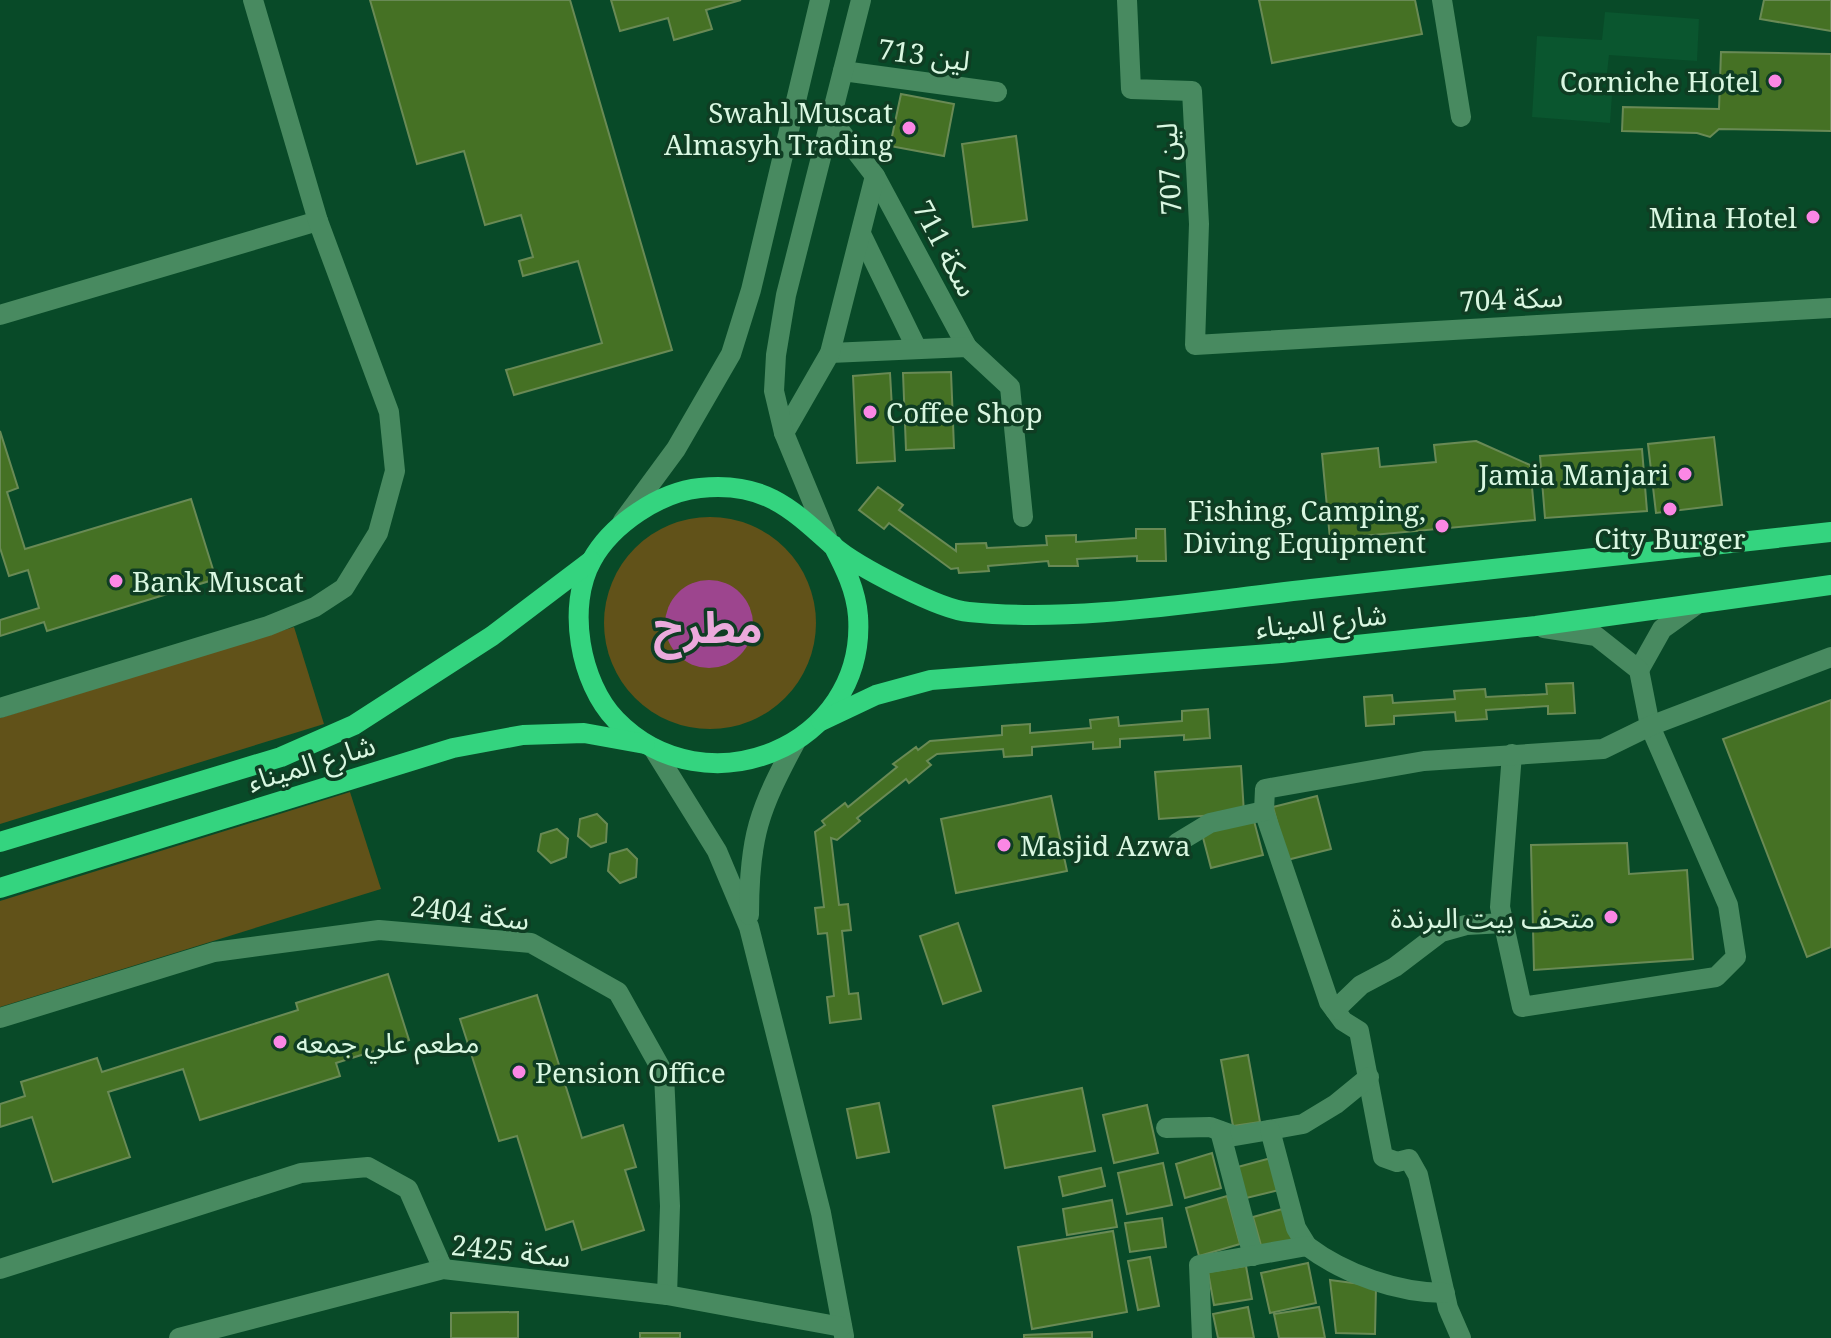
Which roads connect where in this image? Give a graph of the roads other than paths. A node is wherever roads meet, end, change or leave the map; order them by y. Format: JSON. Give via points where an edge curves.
{"nodes":[{"id":1,"x":253,"y":0,"type":"edge"},
{"id":2,"x":820,"y":0,"type":"edge"},
{"id":3,"x":861,"y":0,"type":"edge"},
{"id":4,"x":1127,"y":0,"type":"edge"},
{"id":5,"x":1442,"y":0,"type":"edge"},
{"id":6,"x":843,"y":71,"type":"junction"},
{"id":7,"x":997,"y":92,"type":"dead end"},
{"id":8,"x":1461,"y":117,"type":"dead end"},
{"id":9,"x":831,"y":119,"type":"junction"},
{"id":10,"x":875,"y":176,"type":"junction"},
{"id":11,"x":318,"y":221,"type":"junction"},
{"id":12,"x":861,"y":234,"type":"junction"},
{"id":13,"x":1831,"y":308,"type":"edge"},
{"id":14,"x":0,"y":315,"type":"edge"},
{"id":15,"x":1195,"y":345,"type":"joint"},
{"id":16,"x":916,"y":347,"type":"junction"},
{"id":17,"x":967,"y":347,"type":"junction"},
{"id":18,"x":830,"y":353,"type":"junction"},
{"id":19,"x":784,"y":433,"type":"junction"},
{"id":20,"x":1023,"y":517,"type":"dead end"},
{"id":21,"x":615,"y":532,"type":"junction"},
{"id":22,"x":1831,"y":532,"type":"edge"},
{"id":23,"x":830,"y":541,"type":"junction"},
{"id":24,"x":591,"y":561,"type":"junction"},
{"id":25,"x":1831,"y":585,"type":"edge"},
{"id":26,"x":1697,"y":604,"type":"junction"},
{"id":27,"x":1536,"y":626,"type":"junction"},
{"id":28,"x":1831,"y":657,"type":"edge"},
{"id":29,"x":1639,"y":670,"type":"junction"},
{"id":30,"x":0,"y":708,"type":"edge"},
{"id":31,"x":821,"y":721,"type":"junction"},
{"id":32,"x":1650,"y":726,"type":"junction"},
{"id":33,"x":796,"y":741,"type":"junction"},
{"id":34,"x":649,"y":746,"type":"junction"},
{"id":35,"x":1512,"y":754,"type":"junction"},
{"id":36,"x":1264,"y":811,"type":"junction"},
{"id":37,"x":0,"y":842,"type":"edge"},
{"id":38,"x":1177,"y":843,"type":"dead end"},
{"id":39,"x":0,"y":888,"type":"edge"},
{"id":40,"x":1504,"y":923,"type":"junction"},
{"id":41,"x":749,"y":927,"type":"junction"},
{"id":42,"x":1335,"y":1010,"type":"junction"},
{"id":43,"x":0,"y":1018,"type":"edge"},
{"id":44,"x":1369,"y":1077,"type":"junction"},
{"id":45,"x":1166,"y":1128,"type":"dead end"},
{"id":46,"x":1270,"y":1130,"type":"junction"},
{"id":47,"x":1220,"y":1131,"type":"junction"},
{"id":48,"x":1307,"y":1246,"type":"junction"},
{"id":49,"x":1253,"y":1256,"type":"junction"},
{"id":50,"x":0,"y":1269,"type":"edge"},
{"id":51,"x":443,"y":1269,"type":"junction"},
{"id":52,"x":1445,"y":1293,"type":"junction"},
{"id":53,"x":667,"y":1295,"type":"junction"},
{"id":54,"x":846,"y":1334,"type":"edge"},
{"id":55,"x":179,"y":1338,"type":"edge"},
{"id":56,"x":1202,"y":1338,"type":"edge"},
{"id":57,"x":1461,"y":1338,"type":"edge"}],
"edges":[{"from":1,"to":11,"type":"street"},
{"from":2,"to":21,"type":"street","via":[[731,354],[676,449]]},
{"from":3,"to":6,"type":"street"},
{"from":4,"to":15,"type":"street","name":"لين 707","via":[[1131,89],[1192,91],[1199,224]]},
{"from":5,"to":8,"type":"street"},
{"from":6,"to":7,"type":"street","name":"713 لين"},
{"from":6,"to":9,"type":"street"},
{"from":9,"to":10,"type":"street","name":"711 سكة"},
{"from":9,"to":19,"type":"street","via":[[776,355],[774,391]]},
{"from":10,"to":12,"type":"street","name":"711 سكة"},
{"from":10,"to":17,"type":"street","name":"711 سكة"},
{"from":11,"to":14,"type":"street"},
{"from":11,"to":30,"type":"street","via":[[389,412],[395,471],[378,533],[344,588],[315,607],[268,626]]},
{"from":12,"to":16,"type":"street"},
{"from":12,"to":18,"type":"street","name":"711 سكة"},
{"from":13,"to":15,"type":"street","name":"سكة 704"},
{"from":16,"to":17,"type":"street"},
{"from":16,"to":18,"type":"street"},
{"from":17,"to":20,"type":"street","name":"711 سكة","via":[[1010,387]]},
{"from":18,"to":19,"type":"street","name":"711 سكة"},
{"from":19,"to":23,"type":"street"},
{"from":21,"to":23,"type":"main road","via":[[653,503],[698,488],[746,489],[790,506]]},
{"from":21,"to":24,"type":"main road"},
{"from":22,"to":23,"type":"main road","name":"شارع الميناء","via":[[1100,612],[964,612],[900,586]]},
{"from":23,"to":31,"type":"main road","via":[[850,579],[858,616],[842,690]]},
{"from":24,"to":34,"type":"main road","via":[[580,604],[580,645],[592,684],[614,719]]},
{"from":24,"to":37,"type":"main road","name":"شارع الميناء","via":[[492,636],[354,725],[281,757]]},
{"from":25,"to":26,"type":"main road","name":"شارع الميناء"},
{"from":26,"to":27,"type":"main road","name":"شارع الميناء"},
{"from":26,"to":29,"type":"street","via":[[1662,629]]},
{"from":27,"to":29,"type":"street","via":[[1596,636]]},
{"from":27,"to":31,"type":"main road","name":"شارع الميناء","via":[[1281,653],[931,680],[876,695]]},
{"from":28,"to":32,"type":"street"},
{"from":29,"to":32,"type":"street"},
{"from":31,"to":33,"type":"main road"},
{"from":32,"to":35,"type":"street","via":[[1603,749]]},
{"from":32,"to":40,"type":"street","via":[[1728,905],[1736,957],[1716,977],[1522,1007]]},
{"from":33,"to":34,"type":"main road","via":[[762,758],[725,765],[688,761]]},
{"from":33,"to":41,"type":"street","via":[[765,799],[755,831]]},
{"from":34,"to":39,"type":"main road","name":"شارع الميناء","via":[[584,733],[523,735],[453,748]]},
{"from":34,"to":41,"type":"street","via":[[717,851]]},
{"from":35,"to":36,"type":"street","via":[[1424,761],[1265,789]]},
{"from":35,"to":40,"type":"street","via":[[1500,907]]},
{"from":36,"to":38,"type":"street","via":[[1210,823]]},
{"from":36,"to":42,"type":"street"},
{"from":40,"to":42,"type":"street","via":[[1441,932],[1361,985]]},
{"from":41,"to":54,"type":"street"},
{"from":42,"to":44,"type":"street","via":[[1359,1031]]},
{"from":43,"to":53,"type":"street","name":"سكة 2404","via":[[214,952],[379,930],[531,943],[618,992],[664,1074],[670,1206]]},
{"from":44,"to":46,"type":"street","via":[[1303,1124]]},
{"from":44,"to":52,"type":"street","via":[[1383,1157],[1409,1159],[1418,1175]]},
{"from":45,"to":47,"type":"street"},
{"from":46,"to":47,"type":"street","via":[[1235,1136]]},
{"from":46,"to":48,"type":"street","via":[[1296,1228]]},
{"from":47,"to":49,"type":"street"},
{"from":48,"to":49,"type":"street"},
{"from":48,"to":52,"type":"street","via":[[1331,1264],[1392,1286]]},
{"from":49,"to":56,"type":"street","via":[[1199,1265]]},
{"from":50,"to":51,"type":"street","via":[[301,1173],[368,1167],[408,1189]]},
{"from":51,"to":53,"type":"street","name":"سكة 2425"},
{"from":51,"to":55,"type":"street","name":"سكة 2425"},
{"from":52,"to":57,"type":"street"},
{"from":53,"to":54,"type":"street","name":"سكة 2425"}]}
